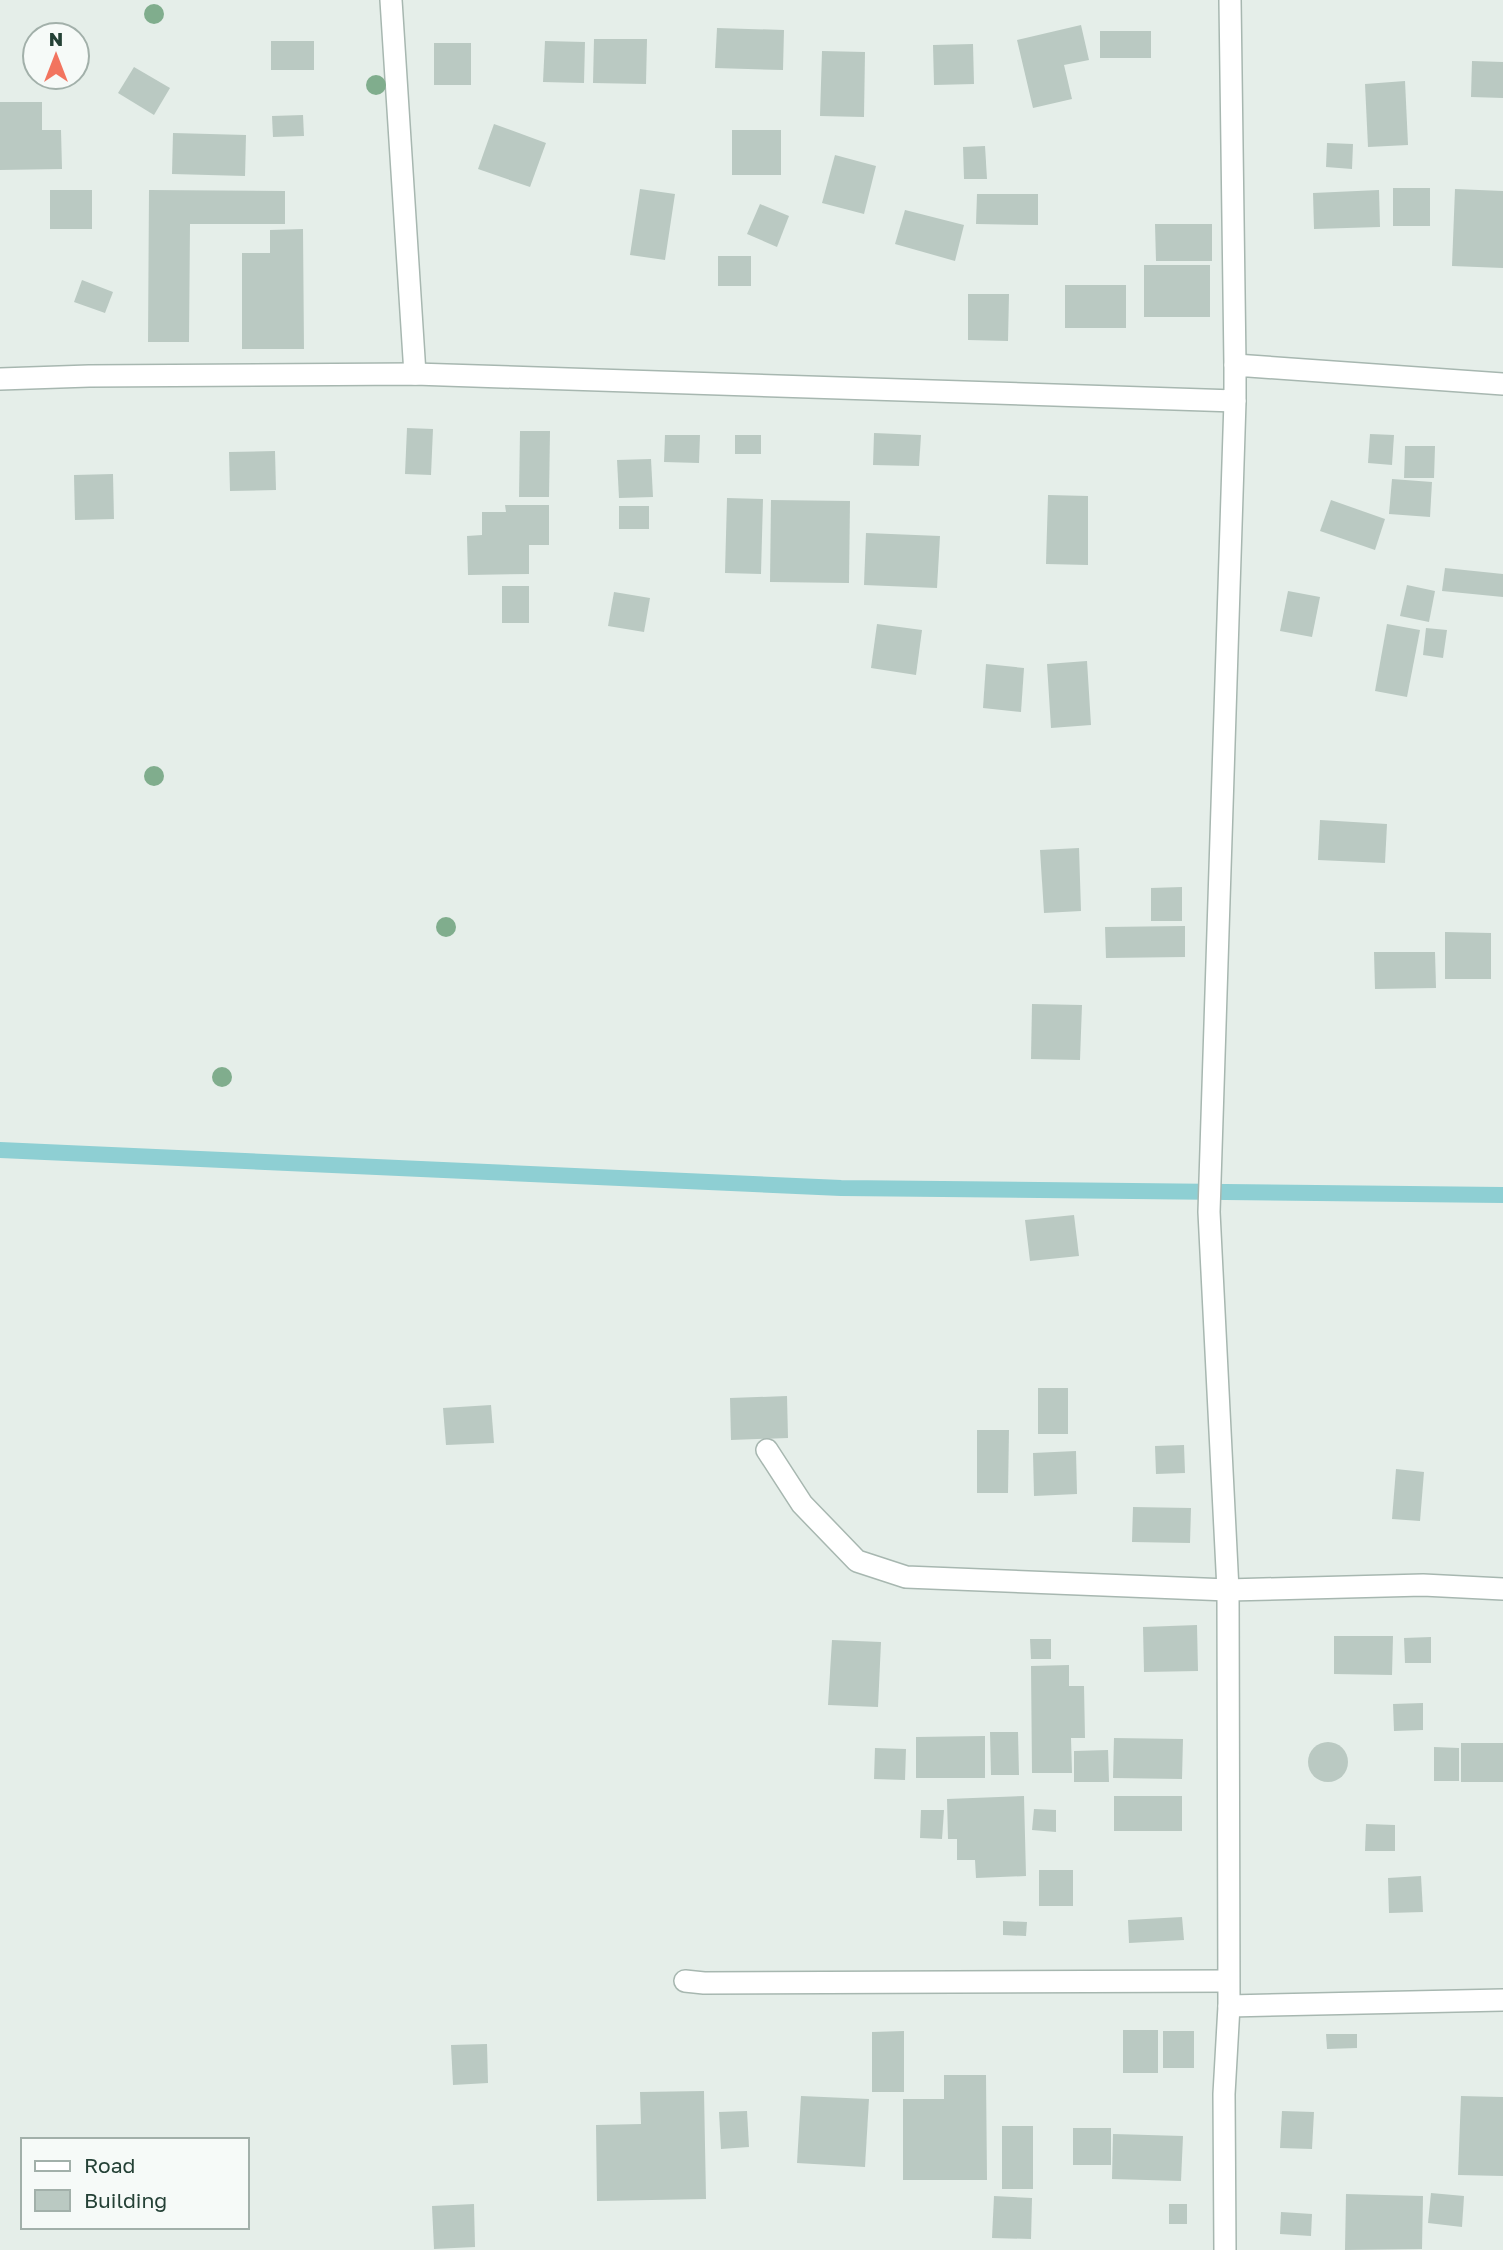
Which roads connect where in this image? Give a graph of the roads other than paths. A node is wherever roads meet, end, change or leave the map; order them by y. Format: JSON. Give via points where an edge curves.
{"nodes":[{"id":1,"x":391,"y":0,"type":"edge"},
{"id":2,"x":1230,"y":0,"type":"edge"},
{"id":3,"x":1235,"y":365,"type":"junction"},
{"id":4,"x":415,"y":374,"type":"junction"},
{"id":5,"x":0,"y":379,"type":"edge"},
{"id":6,"x":1503,"y":384,"type":"edge"},
{"id":7,"x":1235,"y":401,"type":"junction"},
{"id":8,"x":767,"y":1450,"type":"dead end"},
{"id":9,"x":1503,"y":1589,"type":"edge"},
{"id":10,"x":1228,"y":1590,"type":"junction"},
{"id":11,"x":685,"y":1982,"type":"dead end"},
{"id":12,"x":1228,"y":1982,"type":"junction"},
{"id":13,"x":1503,"y":2000,"type":"edge"},
{"id":14,"x":1229,"y":2006,"type":"junction"},
{"id":15,"x":1225,"y":2250,"type":"edge"}],
"edges":[{"from":1,"to":4,"type":"street"},
{"from":2,"to":3,"type":"street"},
{"from":3,"to":6,"type":"street"},
{"from":3,"to":7,"type":"street"},
{"from":4,"to":5,"type":"street"},
{"from":4,"to":7,"type":"street"},
{"from":7,"to":10,"type":"street","via":[[1209,1212]]},
{"from":8,"to":10,"type":"street","via":[[802,1504],[856,1561],[906,1577]]},
{"from":9,"to":10,"type":"street"},
{"from":10,"to":12,"type":"street"},
{"from":11,"to":12,"type":"street"},
{"from":12,"to":14,"type":"street"},
{"from":13,"to":14,"type":"street"},
{"from":14,"to":15,"type":"street","via":[[1224,2094]]}]}
